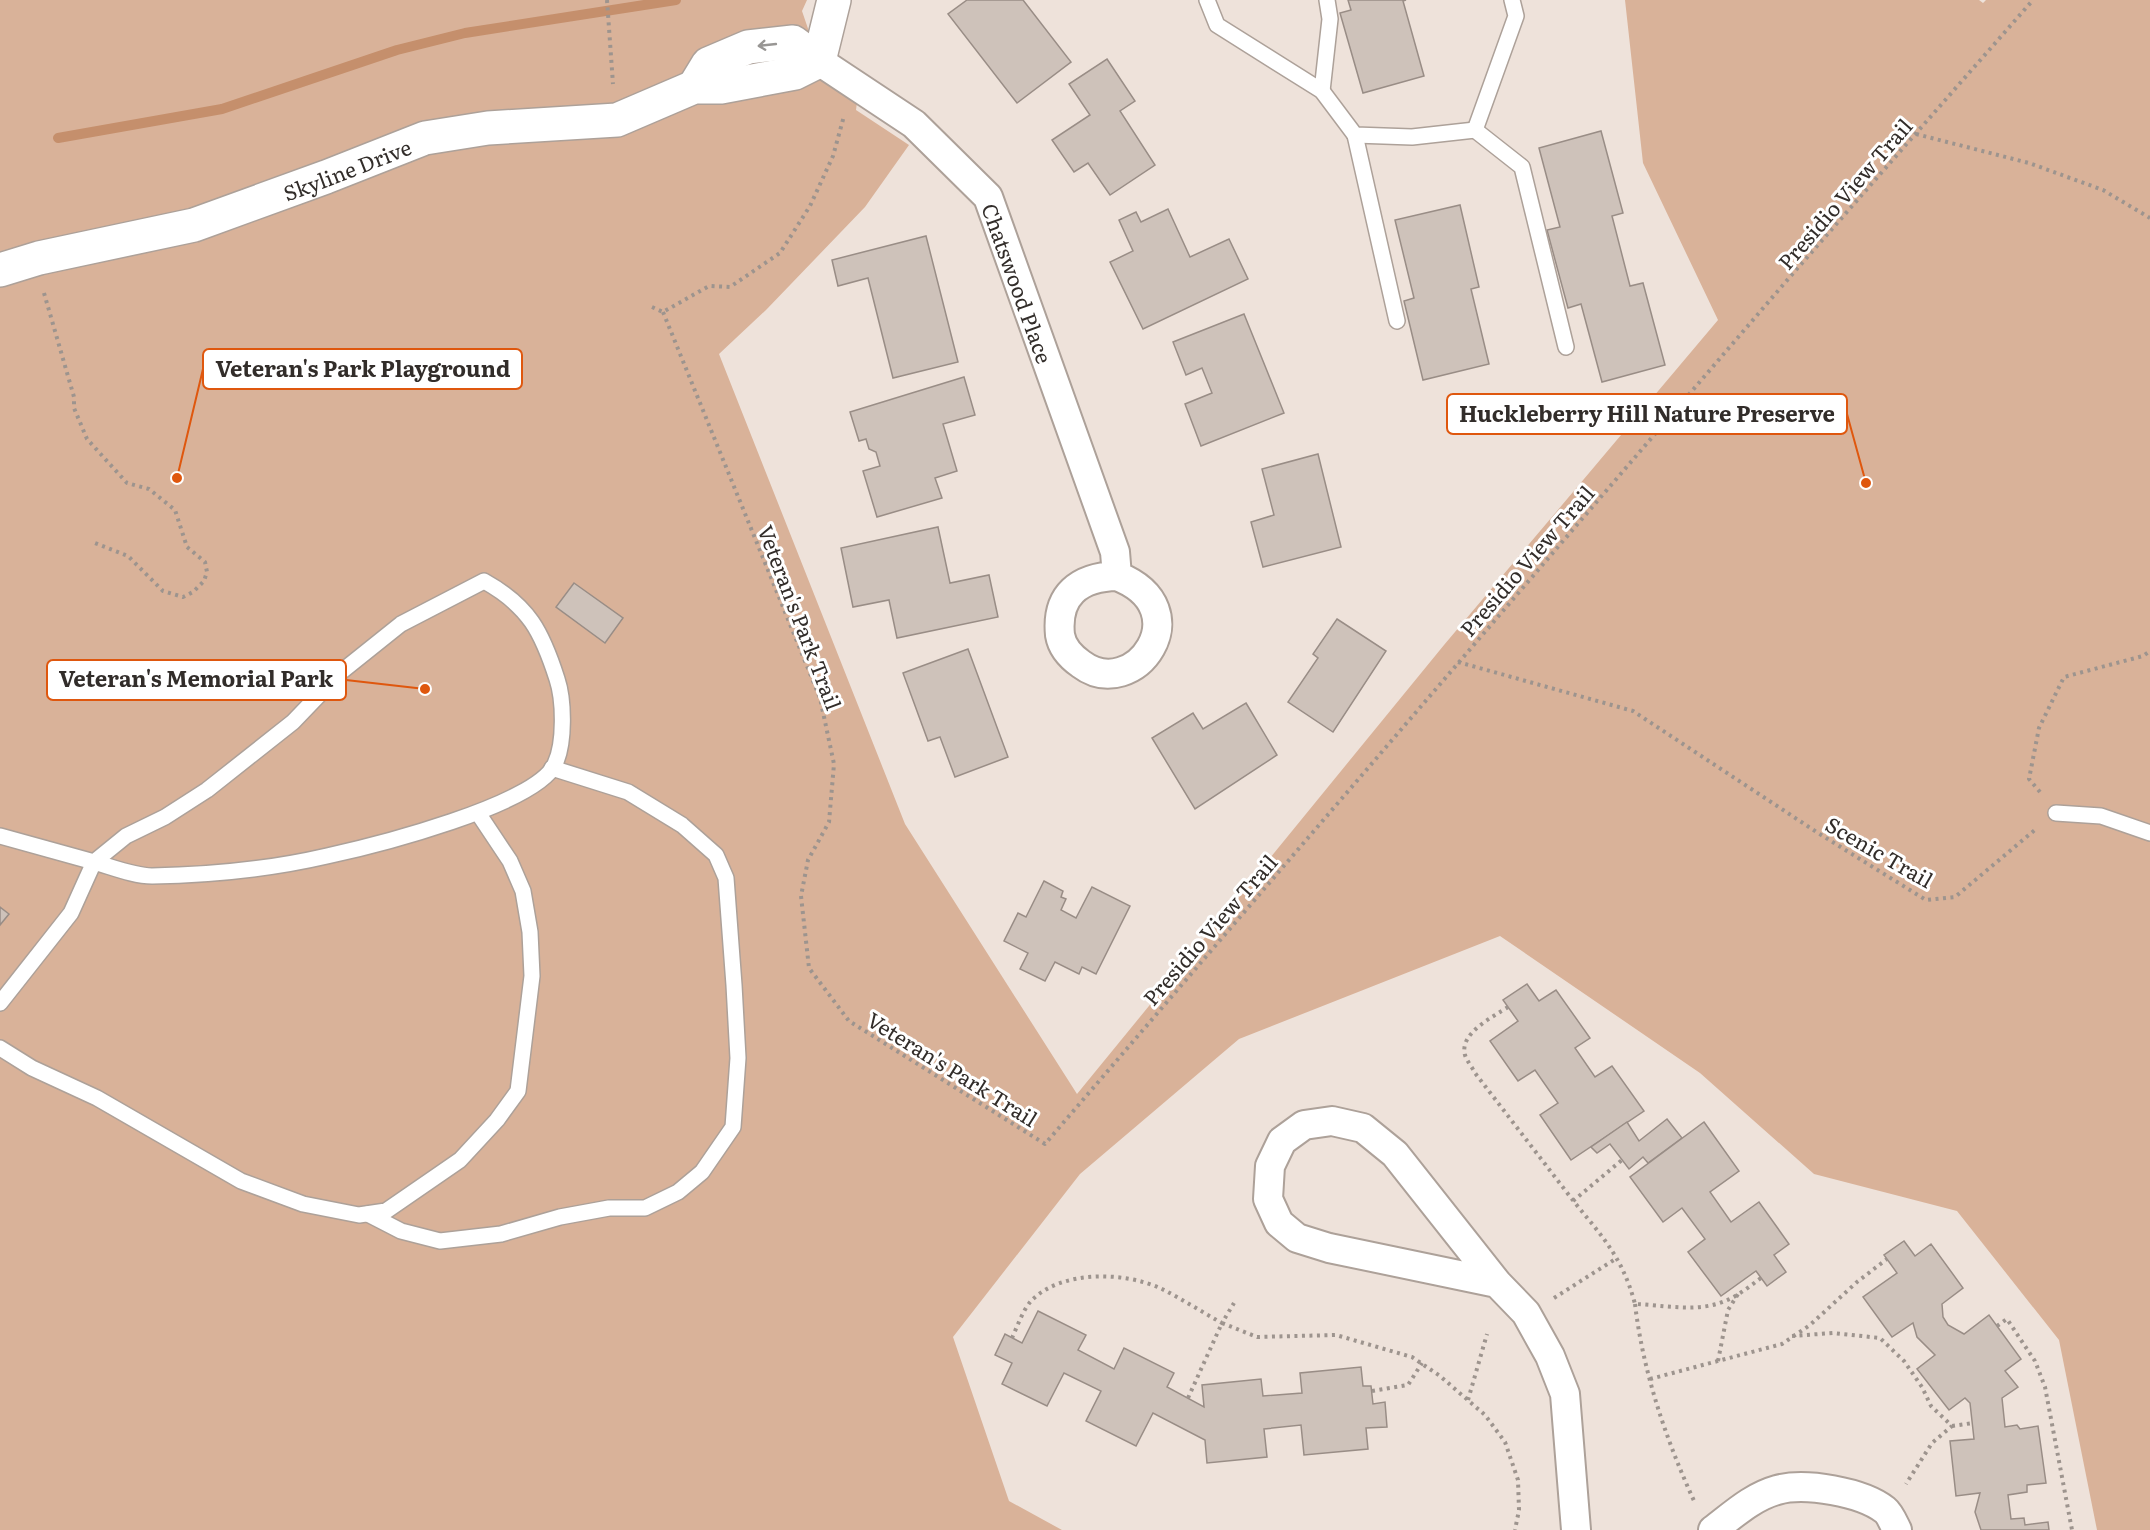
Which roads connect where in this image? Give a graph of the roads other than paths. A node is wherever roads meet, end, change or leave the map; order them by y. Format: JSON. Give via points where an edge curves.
{"nodes":[{"id":1,"x":834,"y":0,"type":"edge"},
{"id":2,"x":1207,"y":0,"type":"edge"},
{"id":3,"x":1327,"y":0,"type":"edge"},
{"id":4,"x":1512,"y":0,"type":"edge"},
{"id":5,"x":819,"y":61,"type":"junction"},
{"id":6,"x":1322,"y":91,"type":"junction"},
{"id":7,"x":1475,"y":130,"type":"junction"},
{"id":8,"x":1355,"y":135,"type":"junction"},
{"id":9,"x":0,"y":270,"type":"edge"},
{"id":10,"x":1397,"y":321,"type":"dead end"},
{"id":11,"x":1566,"y":347,"type":"dead end"},
{"id":12,"x":1117,"y":576,"type":"dead end"},
{"id":13,"x":552,"y":768,"type":"junction"},
{"id":14,"x":478,"y":813,"type":"junction"},
{"id":15,"x":2056,"y":813,"type":"road end"},
{"id":16,"x":2150,"y":833,"type":"edge"},
{"id":17,"x":0,"y":836,"type":"edge"},
{"id":18,"x":94,"y":862,"type":"junction"},
{"id":19,"x":0,"y":1004,"type":"edge"},
{"id":20,"x":0,"y":1048,"type":"edge"},
{"id":21,"x":368,"y":1214,"type":"junction"},
{"id":22,"x":1497,"y":1283,"type":"junction"},
{"id":23,"x":1892,"y":1520,"type":"edge"},
{"id":24,"x":1706,"y":1521,"type":"edge"},
{"id":25,"x":1576,"y":1530,"type":"edge"}],
"edges":[{"from":1,"to":5,"type":"street"},
{"from":2,"to":6,"type":"lane","via":[[1217,24]]},
{"from":3,"to":6,"type":"lane","via":[[1330,19]]},
{"from":4,"to":7,"type":"lane","via":[[1516,16]]},
{"from":5,"to":9,"type":"street","name":"Skyline Drive","via":[[793,42],[748,47],[708,64],[694,87],[616,120],[488,128],[425,138],[194,225]]},
{"from":5,"to":12,"type":"street","name":"Chatswood Place","via":[[914,124],[988,197],[1115,552]]},
{"from":6,"to":8,"type":"lane"},
{"from":7,"to":8,"type":"lane","via":[[1412,137]]},
{"from":7,"to":11,"type":"lane","via":[[1522,167]]},
{"from":8,"to":10,"type":"lane"},
{"from":13,"to":14,"type":"lane","via":[[533,786]]},
{"from":13,"to":18,"type":"lane","via":[[560,743],[563,697],[545,642],[508,594],[484,581],[401,624],[341,672],[293,722],[207,790],[126,836]]},
{"from":13,"to":21,"type":"lane","via":[[628,792],[682,825],[716,855],[726,878],[734,985],[738,1058],[733,1127],[702,1172],[678,1192],[645,1208],[609,1208],[501,1234],[440,1241],[401,1232]]},
{"from":14,"to":18,"type":"lane","via":[[327,856],[242,870],[149,876]]},
{"from":14,"to":21,"type":"lane","via":[[510,861],[523,891],[530,932],[532,976],[518,1091],[460,1160],[386,1210]]},
{"from":15,"to":16,"type":"lane","via":[[2101,816]]},
{"from":17,"to":18,"type":"lane"},
{"from":18,"to":19,"type":"lane","via":[[71,913]]},
{"from":20,"to":21,"type":"lane","via":[[32,1068],[97,1098],[241,1181],[303,1204]]},
{"from":22,"to":22,"type":"street","via":[[1297,1238],[1279,1223],[1268,1199],[1270,1166],[1282,1142],[1304,1125],[1332,1121],[1363,1128],[1395,1154]]},
{"from":22,"to":25,"type":"street","via":[[1526,1313],[1565,1394]]},
{"from":23,"to":24,"type":"street","via":[[1834,1490],[1796,1487],[1777,1490]]}]}
